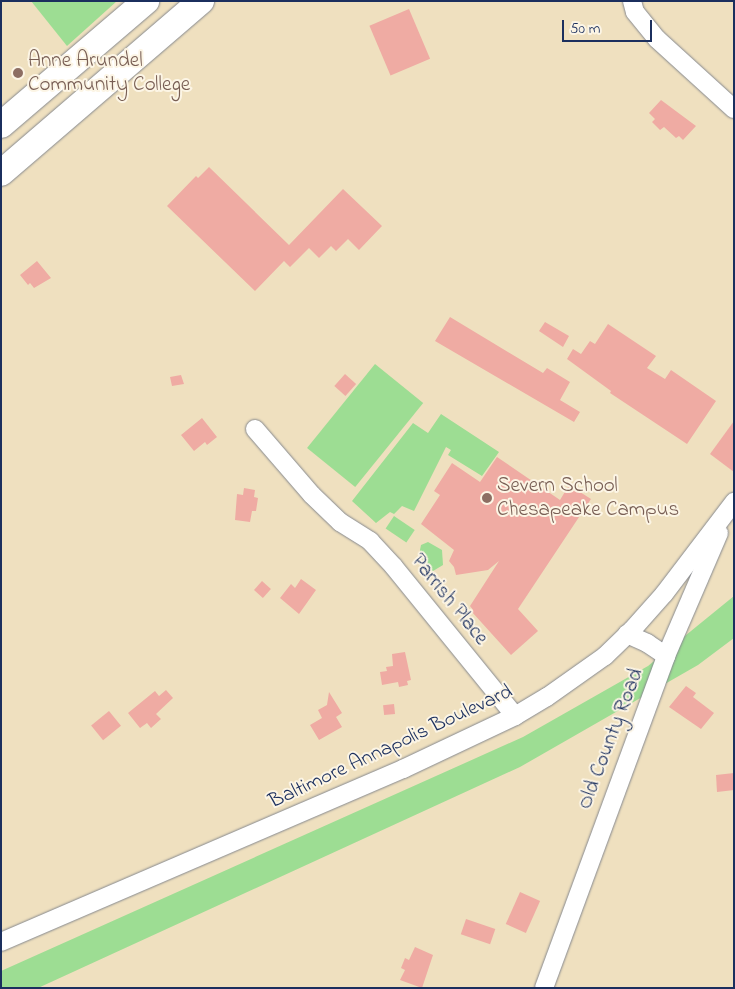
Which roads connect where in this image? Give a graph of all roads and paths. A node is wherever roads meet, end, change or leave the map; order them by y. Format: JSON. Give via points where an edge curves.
{"nodes":[{"id":1,"x":146,"y":1,"type":"edge"},
{"id":2,"x":201,"y":1,"type":"edge"},
{"id":3,"x":632,"y":1,"type":"edge"},
{"id":4,"x":734,"y":109,"type":"edge"},
{"id":5,"x":1,"y":125,"type":"edge"},
{"id":6,"x":1,"y":173,"type":"edge"},
{"id":7,"x":255,"y":429,"type":"dead end"},
{"id":8,"x":731,"y":506,"type":"edge"},
{"id":9,"x":627,"y":634,"type":"junction"},
{"id":10,"x":666,"y":656,"type":"junction"},
{"id":11,"x":515,"y":716,"type":"junction"},
{"id":12,"x":1,"y":942,"type":"edge"},
{"id":13,"x":544,"y":988,"type":"edge"}],
"edges":[{"from":1,"to":5,"type":"highway"},
{"from":2,"to":6,"type":"highway"},
{"from":3,"to":4,"type":"street","via":[[635,12],[657,39]]},
{"from":7,"to":11,"type":"street","name":"Parrish Place","via":[[312,495],[340,522],[370,541],[394,567]]},
{"from":8,"to":9,"type":"street","name":"Baltimore Annapolis Boulevard","via":[[664,594]]},
{"from":8,"to":10,"type":"street","name":"Old County Road"},
{"from":9,"to":10,"type":"street"},
{"from":9,"to":11,"type":"street","name":"Baltimore Annapolis Boulevard","via":[[573,680]]},
{"from":10,"to":13,"type":"street","name":"Old County Road"},
{"from":11,"to":12,"type":"street","name":"Baltimore Annapolis Boulevard","via":[[363,787]]}]}
